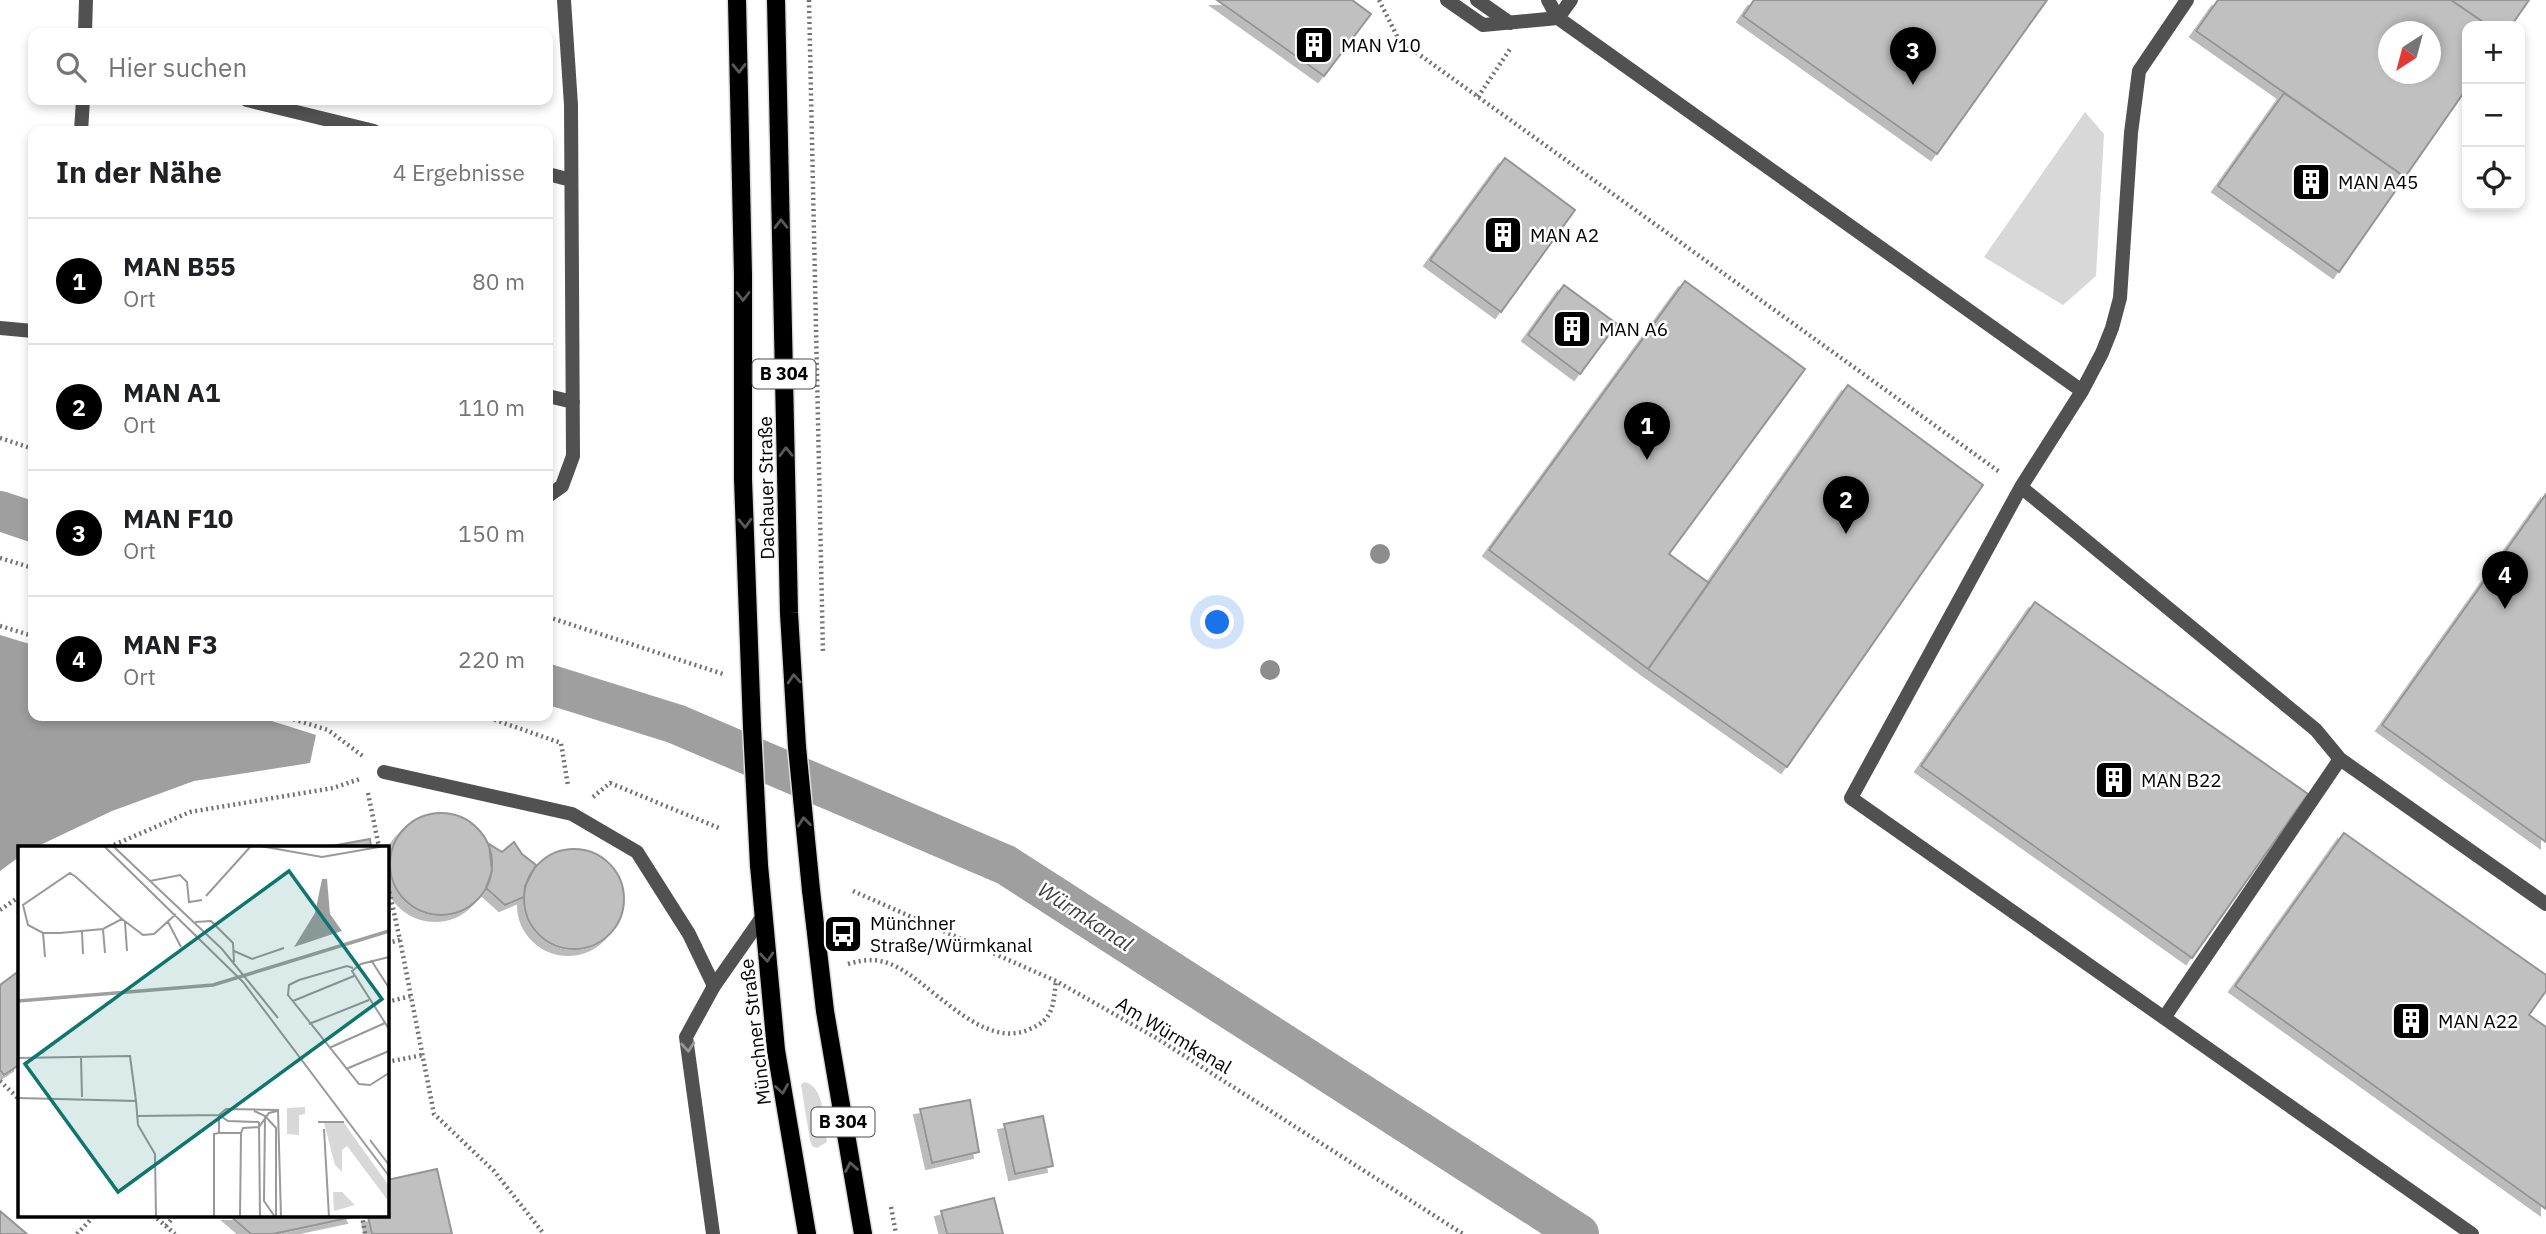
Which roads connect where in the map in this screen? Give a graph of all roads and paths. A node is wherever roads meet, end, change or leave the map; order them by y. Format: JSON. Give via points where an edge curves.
{"nodes":[{"id":1,"x":86,"y":0,"type":"edge"},
{"id":2,"x":564,"y":0,"type":"edge"},
{"id":3,"x":737,"y":0,"type":"edge"},
{"id":4,"x":776,"y":0,"type":"edge"},
{"id":5,"x":809,"y":0,"type":"edge"},
{"id":6,"x":1379,"y":0,"type":"edge"},
{"id":7,"x":1447,"y":0,"type":"edge"},
{"id":8,"x":1477,"y":0,"type":"edge"},
{"id":9,"x":1548,"y":0,"type":"edge"},
{"id":10,"x":1571,"y":0,"type":"edge"},
{"id":11,"x":2187,"y":0,"type":"edge"},
{"id":12,"x":1558,"y":18,"type":"junction"},
{"id":13,"x":1510,"y":23,"type":"junction"},
{"id":14,"x":85,"y":28,"type":"edge"},
{"id":15,"x":83,"y":105,"type":"edge"},
{"id":16,"x":267,"y":105,"type":"edge"},
{"id":17,"x":81,"y":126,"type":"edge"},
{"id":18,"x":354,"y":126,"type":"edge"},
{"id":19,"x":553,"y":175,"type":"edge"},
{"id":20,"x":571,"y":180,"type":"junction"},
{"id":21,"x":0,"y":328,"type":"edge"},
{"id":22,"x":28,"y":331,"type":"edge"},
{"id":23,"x":2082,"y":391,"type":"junction"},
{"id":24,"x":553,"y":397,"type":"edge"},
{"id":25,"x":573,"y":402,"type":"junction"},
{"id":26,"x":0,"y":438,"type":"edge"},
{"id":27,"x":28,"y":447,"type":"edge"},
{"id":28,"x":2021,"y":488,"type":"junction"},
{"id":29,"x":553,"y":492,"type":"edge"},
{"id":30,"x":0,"y":558,"type":"edge"},
{"id":31,"x":28,"y":566,"type":"edge"},
{"id":32,"x":553,"y":619,"type":"edge"},
{"id":33,"x":0,"y":625,"type":"edge"},
{"id":34,"x":28,"y":634,"type":"edge"},
{"id":35,"x":823,"y":660,"type":"dead end"},
{"id":36,"x":726,"y":675,"type":"dead end"},
{"id":37,"x":299,"y":721,"type":"edge"},
{"id":38,"x":498,"y":721,"type":"edge"},
{"id":39,"x":2340,"y":759,"type":"junction"},
{"id":40,"x":384,"y":772,"type":"junction"},
{"id":41,"x":364,"y":778,"type":"junction"},
{"id":42,"x":572,"y":814,"type":"junction"},
{"id":43,"x":719,"y":828,"type":"dead end"},
{"id":44,"x":122,"y":845,"type":"edge"},
{"id":45,"x":379,"y":846,"type":"edge"},
{"id":46,"x":759,"y":865,"type":"joint"},
{"id":47,"x":388,"y":886,"type":"edge"},
{"id":48,"x":852,"y":891,"type":"dead end"},
{"id":49,"x":18,"y":898,"type":"edge"},
{"id":50,"x":2546,"y":904,"type":"edge"},
{"id":51,"x":0,"y":910,"type":"edge"},
{"id":52,"x":763,"y":916,"type":"junction"},
{"id":53,"x":400,"y":940,"type":"junction"},
{"id":54,"x":388,"y":943,"type":"edge"},
{"id":55,"x":846,"y":964,"type":"dead end"},
{"id":56,"x":1056,"y":981,"type":"junction"},
{"id":57,"x":714,"y":986,"type":"junction"},
{"id":58,"x":411,"y":996,"type":"junction"},
{"id":59,"x":388,"y":1002,"type":"edge"},
{"id":60,"x":2164,"y":1018,"type":"junction"},
{"id":61,"x":423,"y":1055,"type":"junction"},
{"id":62,"x":388,"y":1062,"type":"edge"},
{"id":63,"x":0,"y":1081,"type":"edge"},
{"id":64,"x":18,"y":1098,"type":"edge"},
{"id":65,"x":94,"y":1216,"type":"edge"},
{"id":66,"x":154,"y":1216,"type":"edge"},
{"id":67,"x":174,"y":1216,"type":"edge"},
{"id":68,"x":362,"y":1216,"type":"edge"},
{"id":69,"x":166,"y":1226,"type":"junction"},
{"id":70,"x":77,"y":1234,"type":"edge"},
{"id":71,"x":175,"y":1234,"type":"edge"},
{"id":72,"x":365,"y":1234,"type":"edge"},
{"id":73,"x":544,"y":1234,"type":"edge"},
{"id":74,"x":713,"y":1234,"type":"edge"},
{"id":75,"x":807,"y":1234,"type":"edge"},
{"id":76,"x":863,"y":1234,"type":"edge"},
{"id":77,"x":1463,"y":1234,"type":"edge"},
{"id":78,"x":2472,"y":1234,"type":"edge"}],
"edges":[{"from":1,"to":14,"type":"street"},
{"from":2,"to":20,"type":"street"},
{"from":3,"to":46,"type":"main road","name":"Dachauer Straße","number":"B 304","one_way":true,"bridge":true,"via":[[743,479]]},
{"from":76,"to":4,"type":"main road","name":"Dachauer Straße","number":"B 304","one_way":true,"bridge":true,"via":[[827,1022],[797,747],[789,613]]},
{"from":5,"to":35,"type":"path"},
{"from":6,"to":28,"type":"path","via":[[1399,40]]},
{"from":7,"to":13,"type":"street","via":[[1483,25]]},
{"from":8,"to":13,"type":"street"},
{"from":9,"to":12,"type":"street"},
{"from":10,"to":12,"type":"street"},
{"from":11,"to":23,"type":"street","via":[[2139,71],[2120,298],[2102,354]]},
{"from":12,"to":13,"type":"street"},
{"from":12,"to":23,"type":"street"},
{"from":15,"to":17,"type":"street"},
{"from":16,"to":18,"type":"street"},
{"from":19,"to":20,"type":"street"},
{"from":20,"to":25,"type":"street"},
{"from":21,"to":22,"type":"street"},
{"from":23,"to":28,"type":"street"},
{"from":24,"to":25,"type":"street"},
{"from":25,"to":29,"type":"street","via":[[573,456],[562,486]]},
{"from":26,"to":27,"type":"path"},
{"from":28,"to":39,"type":"street","via":[[2316,730]]},
{"from":28,"to":60,"type":"street","via":[[1852,798]]},
{"from":30,"to":31,"type":"path"},
{"from":32,"to":36,"type":"path"},
{"from":33,"to":34,"type":"path"},
{"from":37,"to":40,"type":"path","via":[[328,730]]},
{"from":38,"to":42,"type":"path","via":[[561,743]]},
{"from":39,"to":50,"type":"street"},
{"from":39,"to":60,"type":"street"},
{"from":40,"to":41,"type":"path"},
{"from":40,"to":42,"type":"street"},
{"from":41,"to":44,"type":"path","via":[[333,788],[190,812]]},
{"from":41,"to":45,"type":"path"},
{"from":42,"to":43,"type":"path","via":[[610,783]]},
{"from":42,"to":57,"type":"street","via":[[637,852],[689,934]]},
{"from":46,"to":52,"type":"main road","name":"Münchner Straße","number":"B 304"},
{"from":47,"to":53,"type":"path"},
{"from":48,"to":56,"type":"path","name":"Am Würmkanal"},
{"from":49,"to":51,"type":"path"},
{"from":52,"to":57,"type":"street","name":"Münchner Straße"},
{"from":52,"to":75,"type":"main road","name":"Münchner Straße","number":"B 304","one_way":true,"via":[[776,1050]]},
{"from":53,"to":54,"type":"path"},
{"from":53,"to":58,"type":"path"},
{"from":55,"to":56,"type":"path","via":[[871,958],[895,966],[995,1033],[1021,1033],[1044,1023],[1053,1005]]},
{"from":56,"to":77,"type":"path","name":"Am Würmkanal","via":[[1158,1040]]},
{"from":57,"to":74,"type":"street","name":"Münchner Straße","one_way":true,"via":[[686,1037]]},
{"from":58,"to":59,"type":"path"},
{"from":58,"to":61,"type":"path"},
{"from":60,"to":78,"type":"street"},
{"from":61,"to":62,"type":"path"},
{"from":61,"to":73,"type":"path","via":[[434,1114],[495,1171]]},
{"from":63,"to":64,"type":"path"},
{"from":65,"to":70,"type":"path"},
{"from":66,"to":69,"type":"path"},
{"from":67,"to":69,"type":"path"},
{"from":68,"to":72,"type":"path"},
{"from":69,"to":71,"type":"path"}]}
